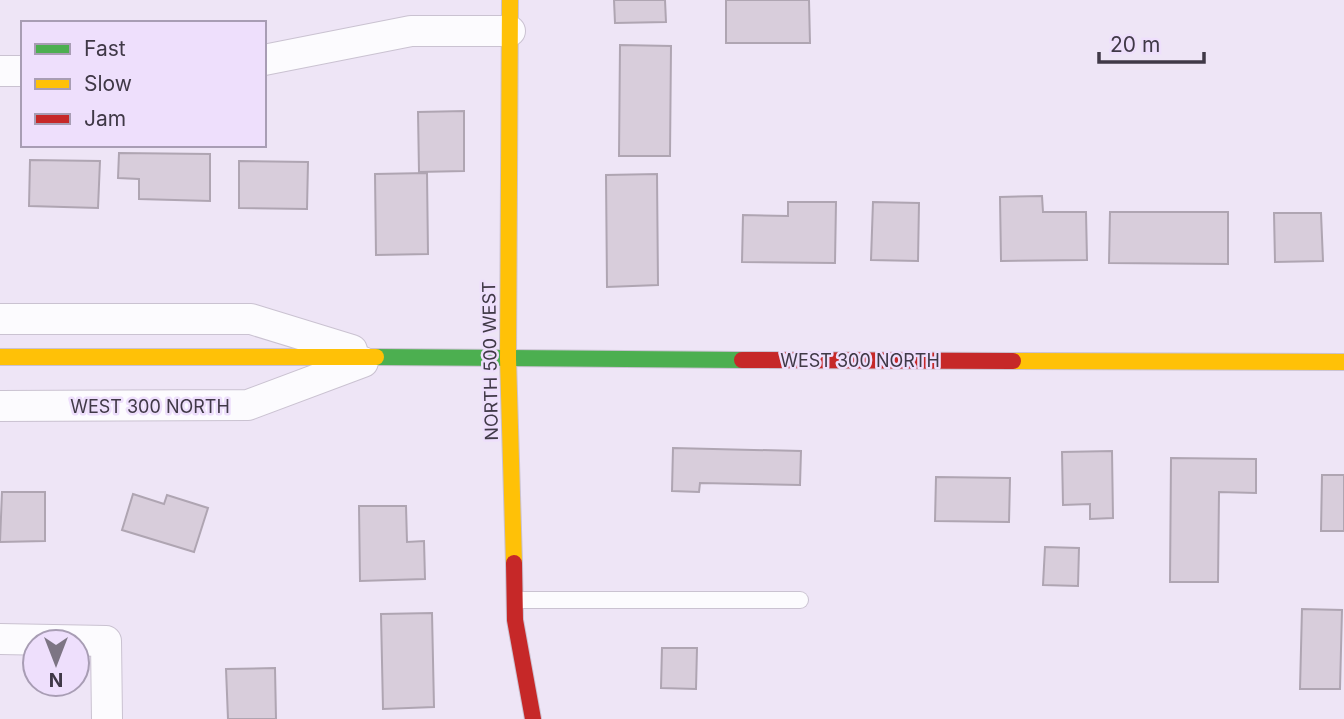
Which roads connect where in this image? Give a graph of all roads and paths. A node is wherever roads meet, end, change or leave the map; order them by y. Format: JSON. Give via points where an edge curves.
{"nodes":[{"id":1,"x":510,"y":0,"type":"edge"},
{"id":2,"x":510,"y":31,"type":"junction"},
{"id":3,"x":266,"y":60,"type":"edge"},
{"id":4,"x":0,"y":71,"type":"edge"},
{"id":5,"x":21,"y":71,"type":"edge"},
{"id":6,"x":0,"y":319,"type":"edge"},
{"id":7,"x":376,"y":357,"type":"junction"},
{"id":8,"x":6,"y":358,"type":"edge"},
{"id":9,"x":508,"y":359,"type":"junction"},
{"id":10,"x":1344,"y":362,"type":"edge"},
{"id":11,"x":0,"y":406,"type":"edge"},
{"id":12,"x":514,"y":600,"type":"junction"},
{"id":13,"x":800,"y":600,"type":"dead end"},
{"id":14,"x":0,"y":639,"type":"edge"},
{"id":15,"x":107,"y":719,"type":"edge"},
{"id":16,"x":533,"y":719,"type":"edge"}],
"edges":[{"from":1,"to":2,"type":"main road","name":"NORTH 500 WEST"},
{"from":2,"to":3,"type":"street","via":[[411,31]]},
{"from":2,"to":9,"type":"main road","name":"NORTH 500 WEST"},
{"from":4,"to":5,"type":"street"},
{"from":6,"to":7,"type":"street","name":"WEST 300 NORTH","via":[[251,319]]},
{"from":7,"to":8,"type":"main road","name":"WEST 300 NORTH"},
{"from":7,"to":9,"type":"main road","name":"WEST 300 NORTH"},
{"from":7,"to":11,"type":"street","name":"WEST 300 NORTH","via":[[248,405]]},
{"from":9,"to":10,"type":"main road","name":"WEST 300 NORTH"},
{"from":9,"to":12,"type":"main road","name":"NORTH 500 WEST"},
{"from":12,"to":13,"type":"lane"},
{"from":12,"to":16,"type":"main road","name":"NORTH 500 WEST"},
{"from":14,"to":15,"type":"street","via":[[106,641]]}]}
